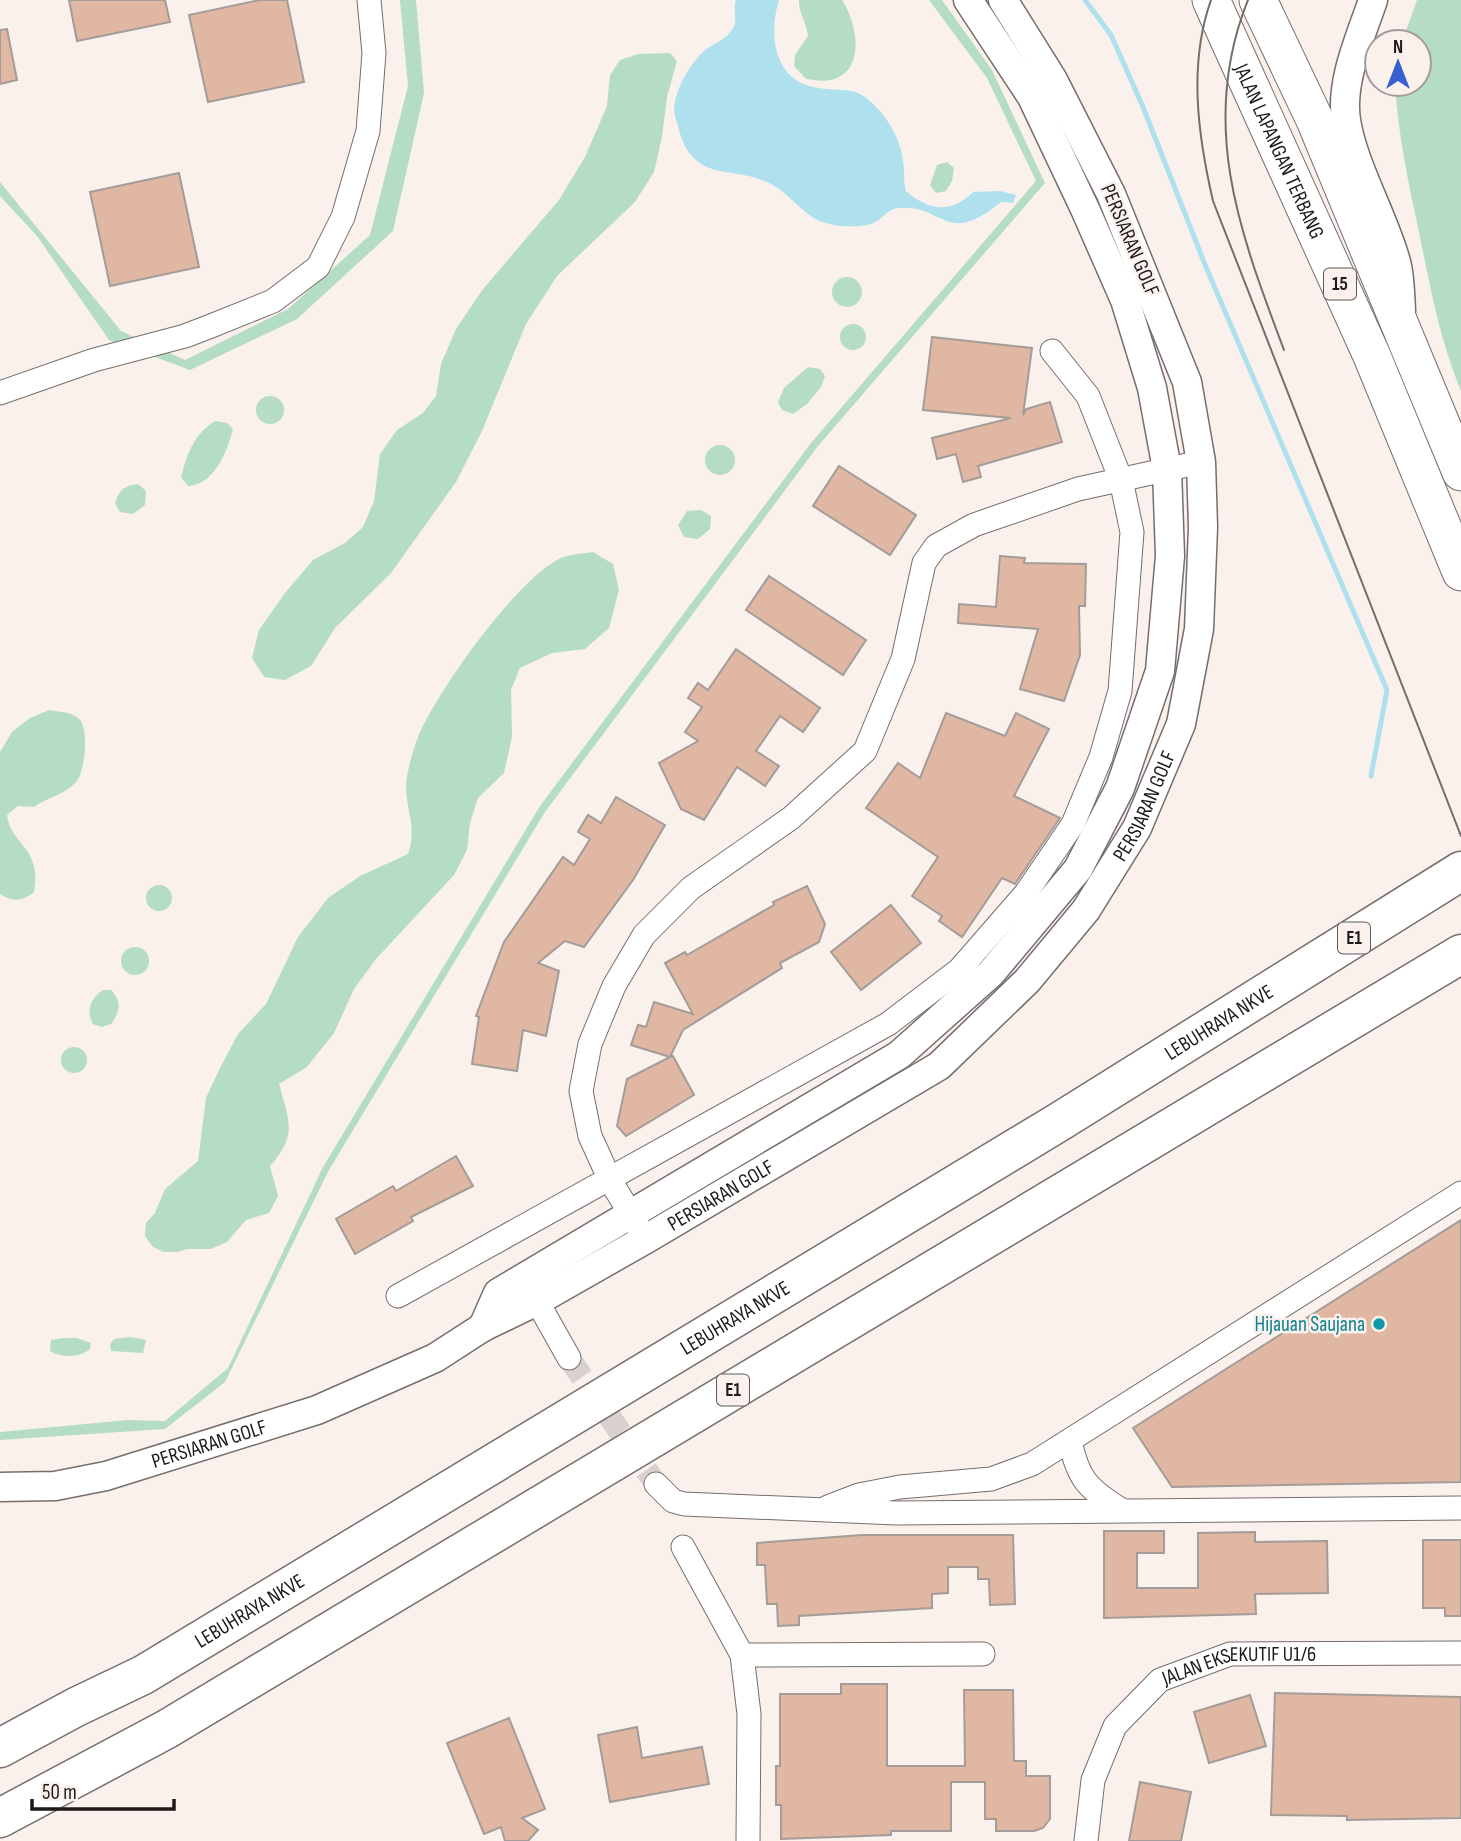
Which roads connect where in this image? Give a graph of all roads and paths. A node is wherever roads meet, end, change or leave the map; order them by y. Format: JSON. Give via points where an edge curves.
{"nodes":[{"id":1,"x":369,"y":0,"type":"edge"},
{"id":2,"x":968,"y":0,"type":"edge"},
{"id":3,"x":1003,"y":0,"type":"edge"},
{"id":4,"x":1211,"y":0,"type":"edge"},
{"id":5,"x":1258,"y":0,"type":"edge"},
{"id":6,"x":1373,"y":0,"type":"edge"},
{"id":7,"x":1403,"y":331,"type":"junction"},
{"id":8,"x":1052,"y":351,"type":"dead end"},
{"id":9,"x":0,"y":393,"type":"edge"},
{"id":10,"x":1202,"y":462,"type":"junction"},
{"id":11,"x":1167,"y":468,"type":"junction"},
{"id":12,"x":1461,"y":472,"type":"edge"},
{"id":13,"x":1121,"y":480,"type":"junction"},
{"id":14,"x":1461,"y":572,"type":"edge"},
{"id":15,"x":1461,"y":871,"type":"edge"},
{"id":16,"x":1461,"y":954,"type":"edge"},
{"id":17,"x":610,"y":1180,"type":"junction"},
{"id":18,"x":1461,"y":1194,"type":"edge"},
{"id":19,"x":631,"y":1214,"type":"junction"},
{"id":20,"x":646,"y":1240,"type":"junction"},
{"id":21,"x":531,"y":1291,"type":"junction"},
{"id":22,"x":398,"y":1296,"type":"dead end"},
{"id":23,"x":569,"y":1357,"type":"tunnel mouth"},
{"id":24,"x":1070,"y":1441,"type":"junction"},
{"id":25,"x":656,"y":1484,"type":"tunnel mouth"},
{"id":26,"x":0,"y":1487,"type":"edge"},
{"id":27,"x":1461,"y":1508,"type":"edge"},
{"id":28,"x":1120,"y":1509,"type":"junction"},
{"id":29,"x":819,"y":1511,"type":"junction"},
{"id":30,"x":683,"y":1547,"type":"dead end"},
{"id":31,"x":1461,"y":1653,"type":"edge"},
{"id":32,"x":983,"y":1654,"type":"dead end"},
{"id":33,"x":742,"y":1655,"type":"junction"},
{"id":34,"x":0,"y":1748,"type":"edge"},
{"id":35,"x":0,"y":1818,"type":"edge"},
{"id":36,"x":748,"y":1841,"type":"edge"},
{"id":37,"x":1086,"y":1841,"type":"edge"}],
"edges":[{"from":1,"to":9,"type":"street","via":[[374,53],[368,131],[343,217],[318,267],[273,301],[224,321]]},
{"from":2,"to":11,"type":"street","name":"PERSIARAN GOLF","via":[[1032,97],[1125,300],[1152,388]]},
{"from":3,"to":10,"type":"street","name":"PERSIARAN GOLF","via":[[1053,80],[1111,194],[1187,382]]},
{"from":4,"to":14,"type":"main road","name":"JALAN LAPANGAN TERBANG","number":"15","via":[[1372,356]]},
{"from":5,"to":7,"type":"main road","name":"JALAN LAPANGAN TERBANG","number":"15","via":[[1315,120]]},
{"from":6,"to":7,"type":"street","via":[[1355,51],[1346,120],[1397,262]]},
{"from":7,"to":12,"type":"main road","name":"JALAN LAPANGAN TERBANG","number":"15"},
{"from":8,"to":13,"type":"street","via":[[1088,396]]},
{"from":10,"to":11,"type":"street"},
{"from":10,"to":20,"type":"street","name":"PERSIARAN GOLF","via":[[1199,629],[1181,724],[1137,828],[1086,910],[1027,981],[939,1066]]},
{"from":11,"to":13,"type":"street"},
{"from":11,"to":19,"type":"street","name":"PERSIARAN GOLF","via":[[1170,556],[1160,671],[1120,788],[1078,869],[991,974],[899,1055]]},
{"from":13,"to":17,"type":"street","via":[[1132,533],[1120,691],[1101,757],[1073,824],[1026,893],[959,970],[888,1024]]},
{"from":13,"to":17,"type":"street","via":[[1078,489],[974,525],[936,546],[924,564],[903,659],[865,751],[790,818],[691,888],[644,935],[614,986],[584,1064],[584,1112]]},
{"from":15,"to":34,"type":"highway","name":"LEBUHRAYA NKVE","number":"E1","via":[[1059,1122],[143,1675]]},
{"from":16,"to":35,"type":"highway","number":"E1","via":[[167,1729]]},
{"from":17,"to":19,"type":"street"},
{"from":17,"to":22,"type":"street"},
{"from":18,"to":24,"type":"street"},
{"from":19,"to":20,"type":"street"},
{"from":19,"to":21,"type":"street","name":"PERSIARAN GOLF"},
{"from":20,"to":21,"type":"street","name":"PERSIARAN GOLF"},
{"from":21,"to":23,"type":"street"},
{"from":21,"to":26,"type":"street","name":"PERSIARAN GOLF","via":[[498,1293],[483,1327],[435,1358],[304,1414],[106,1476],[55,1486]]},
{"from":24,"to":28,"type":"street","via":[[1082,1479]]},
{"from":24,"to":29,"type":"street","via":[[1032,1464],[991,1479],[900,1487],[859,1495]]},
{"from":25,"to":29,"type":"street","via":[[673,1501],[684,1504]]},
{"from":27,"to":28,"type":"street"},
{"from":28,"to":29,"type":"street"},
{"from":30,"to":33,"type":"street"},
{"from":31,"to":37,"type":"street","name":"JALAN EKSEKUTIF U1/6","via":[[1230,1654],[1160,1680],[1115,1726],[1093,1780]]},
{"from":32,"to":33,"type":"street"},
{"from":33,"to":36,"type":"street","via":[[749,1714]]}]}
